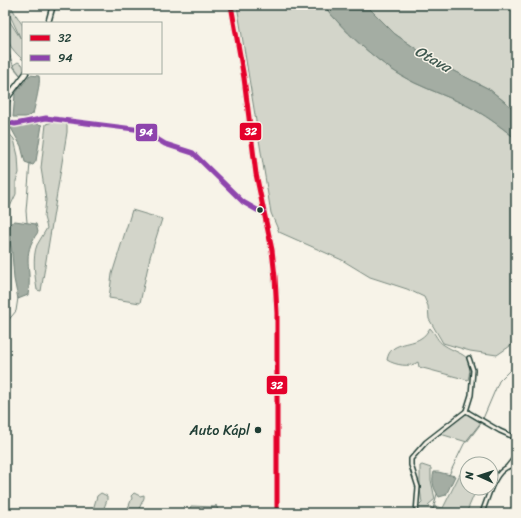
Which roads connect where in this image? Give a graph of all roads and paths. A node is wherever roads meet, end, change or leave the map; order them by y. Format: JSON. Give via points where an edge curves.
{"nodes":[{"id":1,"x":53,"y":5,"type":"edge"},
{"id":2,"x":231,"y":5,"type":"edge"},
{"id":3,"x":48,"y":22,"type":"edge"},
{"id":4,"x":25,"y":74,"type":"edge"},
{"id":5,"x":6,"y":100,"type":"edge"},
{"id":6,"x":5,"y":111,"type":"edge"},
{"id":7,"x":5,"y":122,"type":"edge"},
{"id":8,"x":263,"y":211,"type":"junction"},
{"id":9,"x":469,"y":358,"type":"dead end"},
{"id":10,"x":466,"y":411,"type":"junction"},
{"id":11,"x":516,"y":438,"type":"edge"},
{"id":12,"x":516,"y":456,"type":"edge"},
{"id":13,"x":516,"y":464,"type":"edge"},
{"id":14,"x":508,"y":466,"type":"junction"},
{"id":15,"x":499,"y":473,"type":"edge"},
{"id":16,"x":488,"y":496,"type":"edge"},
{"id":17,"x":277,"y":512,"type":"edge"},
{"id":18,"x":283,"y":513,"type":"edge"},
{"id":19,"x":416,"y":513,"type":"edge"},
{"id":20,"x":482,"y":513,"type":"edge"}],
"edges":[{"from":1,"to":3,"type":"main road"},
{"from":2,"to":8,"type":"main road"},
{"from":4,"to":5,"type":"main road"},
{"from":5,"to":6,"type":"street"},
{"from":7,"to":8,"type":"street","via":[[15,124],[46,118],[142,130],[165,144],[192,153],[243,202]]},
{"from":8,"to":17,"type":"main road","via":[[272,250],[277,313]]},
{"from":9,"to":10,"type":"street","via":[[473,370],[471,395]]},
{"from":10,"to":11,"type":"street"},
{"from":10,"to":19,"type":"street","via":[[437,433],[412,457],[411,465],[418,487]]},
{"from":12,"to":14,"type":"street"},
{"from":13,"to":14,"type":"street"},
{"from":14,"to":15,"type":"street"},
{"from":16,"to":20,"type":"street"},
{"from":17,"to":18,"type":"street"}]}
